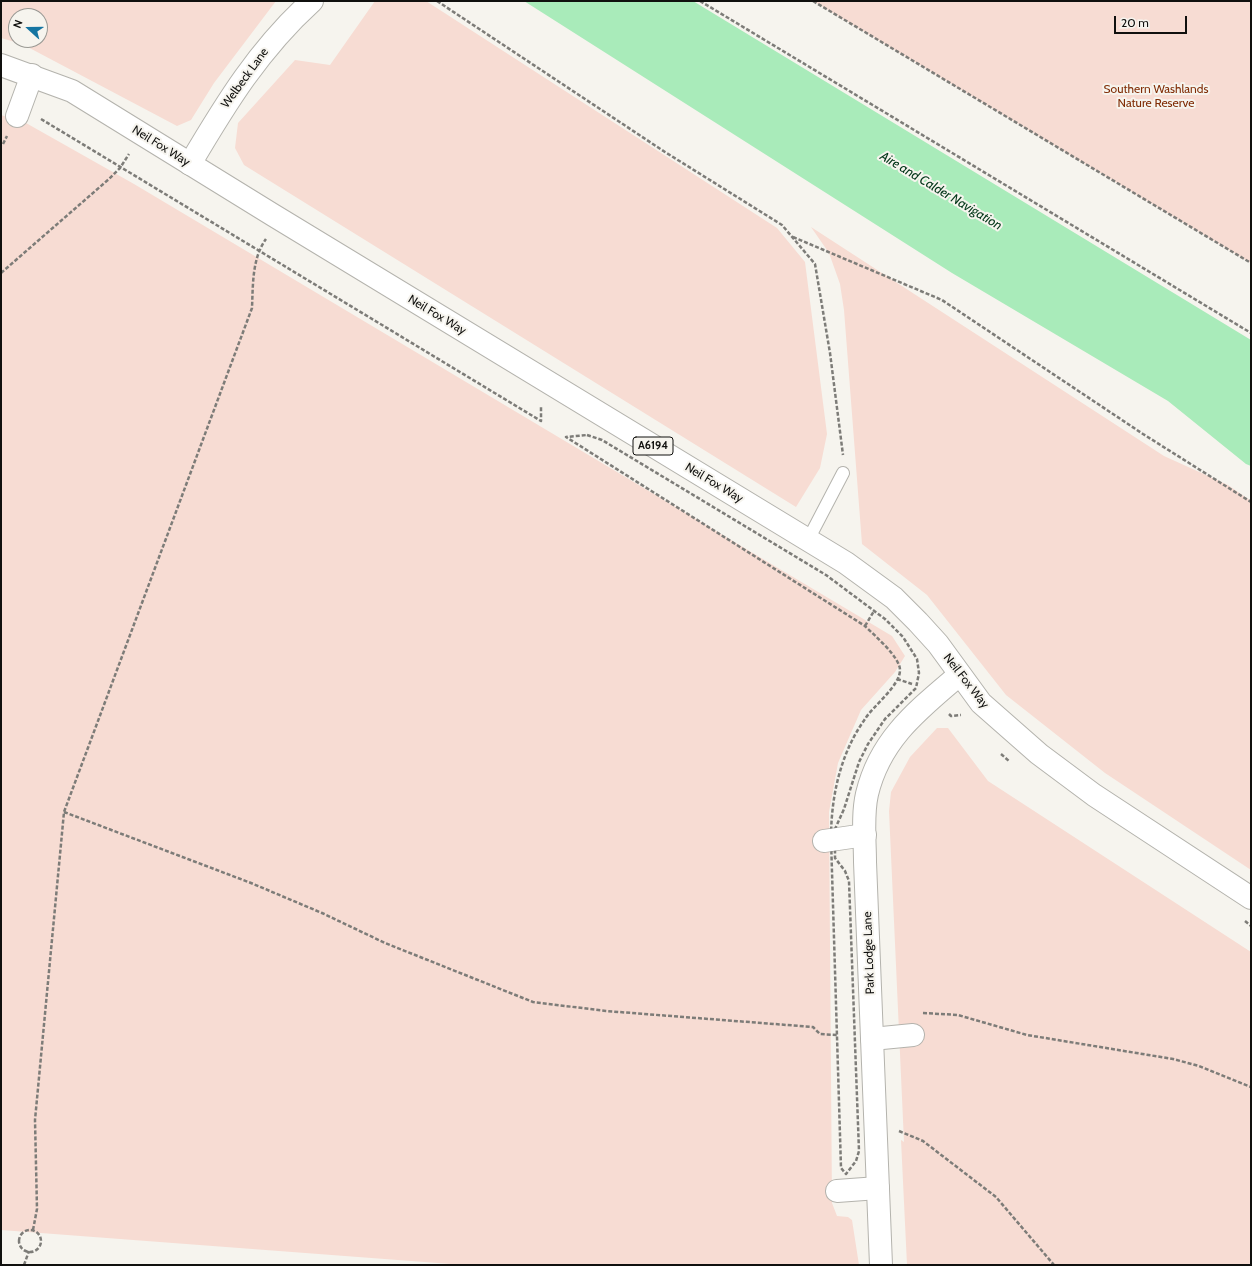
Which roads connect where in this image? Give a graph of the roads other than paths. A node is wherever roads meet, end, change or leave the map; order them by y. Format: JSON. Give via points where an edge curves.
{"nodes":[{"id":1,"x":312,"y":1,"type":"edge"},
{"id":2,"x":1,"y":65,"type":"edge"},
{"id":3,"x":32,"y":75,"type":"junction"},
{"id":4,"x":17,"y":116,"type":"dead end"},
{"id":5,"x":190,"y":164,"type":"junction"},
{"id":6,"x":843,"y":473,"type":"road end"},
{"id":7,"x":808,"y":540,"type":"junction"},
{"id":8,"x":959,"y":675,"type":"junction"},
{"id":9,"x":864,"y":835,"type":"junction"},
{"id":10,"x":827,"y":840,"type":"road end"},
{"id":11,"x":1251,"y":898,"type":"edge"},
{"id":12,"x":913,"y":1035,"type":"dead end"},
{"id":13,"x":872,"y":1040,"type":"junction"},
{"id":14,"x":842,"y":1182,"type":"road end"},
{"id":15,"x":878,"y":1188,"type":"junction"},
{"id":16,"x":882,"y":1265,"type":"edge"}],
"edges":[{"from":1,"to":5,"type":"main road","name":"Welbeck Lane","via":[[275,39],[243,78]]},
{"from":2,"to":3,"type":"main road","name":"Neil Fox Way","number":"A6194"},
{"from":3,"to":4,"type":"main road"},
{"from":3,"to":5,"type":"main road","name":"Neil Fox Way","number":"A6194","via":[[72,91]]},
{"from":5,"to":7,"type":"main road","name":"Neil Fox Way","number":"A6194","via":[[273,227]]},
{"from":6,"to":7,"type":"lane"},
{"from":7,"to":8,"type":"main road","name":"Neil Fox Way","number":"A6194","via":[[846,563],[894,598],[938,644]]},
{"from":8,"to":9,"type":"main road","name":"Park Lodge Lane","via":[[914,716],[884,751],[867,795]]},
{"from":8,"to":11,"type":"main road","name":"Neil Fox Way","number":"A6194","via":[[981,703],[1039,754],[1094,795]]},
{"from":9,"to":10,"type":"main road"},
{"from":9,"to":13,"type":"main road","name":"Park Lodge Lane"},
{"from":12,"to":13,"type":"main road"},
{"from":13,"to":15,"type":"main road","name":"Park Lodge Lane"},
{"from":14,"to":15,"type":"main road"},
{"from":15,"to":16,"type":"main road","name":"Park Lodge Lane"}]}
